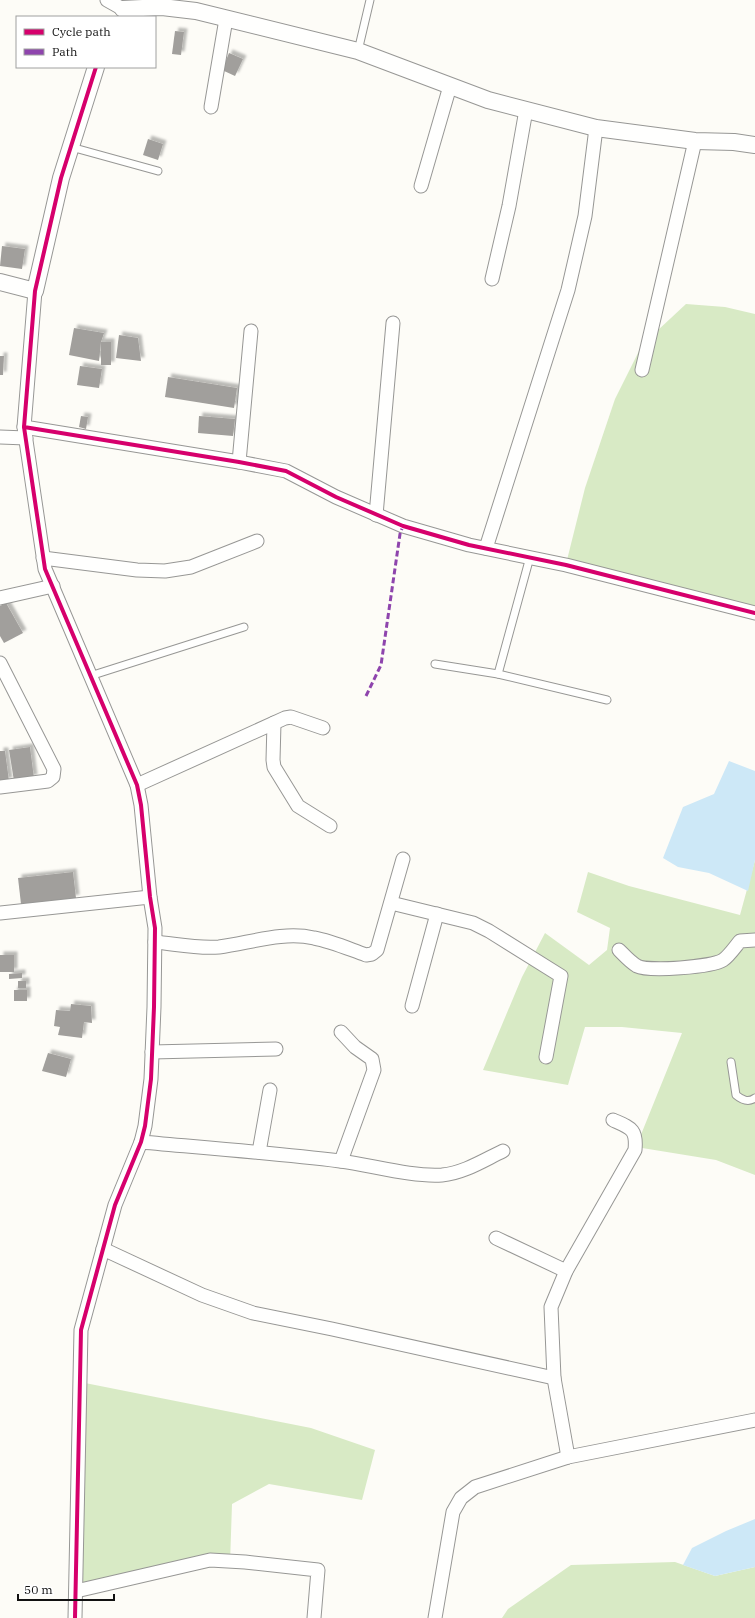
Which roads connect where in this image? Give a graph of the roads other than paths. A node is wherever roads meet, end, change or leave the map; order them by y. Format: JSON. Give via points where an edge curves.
{"nodes":[{"id":1,"x":107,"y":0,"type":"edge"},
{"id":2,"x":370,"y":0,"type":"edge"},
{"id":3,"x":194,"y":6,"type":"edge"},
{"id":4,"x":123,"y":8,"type":"edge"},
{"id":5,"x":226,"y":19,"type":"junction"},
{"id":6,"x":358,"y":51,"type":"junction"},
{"id":7,"x":96,"y":68,"type":"edge"},
{"id":8,"x":450,"y":86,"type":"junction"},
{"id":9,"x":211,"y":107,"type":"dead end"},
{"id":10,"x":526,"y":110,"type":"junction"},
{"id":11,"x":596,"y":128,"type":"junction"},
{"id":12,"x":695,"y":141,"type":"junction"},
{"id":13,"x":755,"y":145,"type":"edge"},
{"id":14,"x":71,"y":147,"type":"junction"},
{"id":15,"x":158,"y":171,"type":"dead end"},
{"id":16,"x":421,"y":186,"type":"dead end"},
{"id":17,"x":492,"y":279,"type":"dead end"},
{"id":18,"x":0,"y":282,"type":"edge"},
{"id":19,"x":35,"y":291,"type":"junction"},
{"id":20,"x":393,"y":323,"type":"dead end"},
{"id":21,"x":251,"y":331,"type":"dead end"},
{"id":22,"x":642,"y":370,"type":"dead end"},
{"id":23,"x":25,"y":433,"type":"junction"},
{"id":24,"x":0,"y":437,"type":"edge"},
{"id":25,"x":239,"y":462,"type":"junction"},
{"id":26,"x":376,"y":515,"type":"junction"},
{"id":27,"x":257,"y":541,"type":"dead end"},
{"id":28,"x":486,"y":548,"type":"junction"},
{"id":29,"x":530,"y":557,"type":"junction"},
{"id":30,"x":43,"y":558,"type":"junction"},
{"id":31,"x":53,"y":586,"type":"junction"},
{"id":32,"x":0,"y":598,"type":"edge"},
{"id":33,"x":755,"y":613,"type":"edge"},
{"id":34,"x":244,"y":627,"type":"dead end"},
{"id":35,"x":0,"y":663,"type":"edge"},
{"id":36,"x":435,"y":664,"type":"dead end"},
{"id":37,"x":498,"y":674,"type":"junction"},
{"id":38,"x":90,"y":676,"type":"junction"},
{"id":39,"x":607,"y":700,"type":"dead end"},
{"id":40,"x":274,"y":723,"type":"junction"},
{"id":41,"x":323,"y":728,"type":"dead end"},
{"id":42,"x":137,"y":785,"type":"junction"},
{"id":43,"x":0,"y":788,"type":"edge"},
{"id":44,"x":330,"y":826,"type":"dead end"},
{"id":45,"x":403,"y":859,"type":"dead end"},
{"id":46,"x":150,"y":897,"type":"junction"},
{"id":47,"x":391,"y":903,"type":"junction"},
{"id":48,"x":0,"y":913,"type":"edge"},
{"id":49,"x":437,"y":914,"type":"junction"},
{"id":50,"x":755,"y":940,"type":"edge"},
{"id":51,"x":155,"y":942,"type":"junction"},
{"id":52,"x":619,"y":950,"type":"dead end"},
{"id":53,"x":412,"y":1006,"type":"dead end"},
{"id":54,"x":341,"y":1032,"type":"dead end"},
{"id":55,"x":276,"y":1049,"type":"dead end"},
{"id":56,"x":152,"y":1052,"type":"junction"},
{"id":57,"x":546,"y":1057,"type":"dead end"},
{"id":58,"x":732,"y":1062,"type":"dead end"},
{"id":59,"x":270,"y":1090,"type":"dead end"},
{"id":60,"x":755,"y":1098,"type":"edge"},
{"id":61,"x":613,"y":1120,"type":"dead end"},
{"id":62,"x":141,"y":1142,"type":"junction"},
{"id":63,"x":503,"y":1151,"type":"dead end"},
{"id":64,"x":259,"y":1152,"type":"junction"},
{"id":65,"x":342,"y":1161,"type":"junction"},
{"id":66,"x":496,"y":1238,"type":"dead end"},
{"id":67,"x":103,"y":1249,"type":"junction"},
{"id":68,"x":566,"y":1271,"type":"junction"},
{"id":69,"x":554,"y":1378,"type":"junction"},
{"id":70,"x":755,"y":1420,"type":"edge"},
{"id":71,"x":568,"y":1457,"type":"junction"},
{"id":72,"x":76,"y":1591,"type":"junction"},
{"id":73,"x":75,"y":1618,"type":"edge"},
{"id":74,"x":314,"y":1618,"type":"edge"},
{"id":75,"x":435,"y":1618,"type":"edge"}],
"edges":[{"from":1,"to":4,"type":"street"},
{"from":2,"to":6,"type":"lane"},
{"from":3,"to":4,"type":"street"},
{"from":3,"to":5,"type":"street"},
{"from":5,"to":6,"type":"street"},
{"from":5,"to":9,"type":"street"},
{"from":6,"to":8,"type":"street"},
{"from":7,"to":14,"type":"street"},
{"from":8,"to":10,"type":"street"},
{"from":8,"to":16,"type":"street"},
{"from":10,"to":11,"type":"street"},
{"from":10,"to":17,"type":"street","via":[[509,206]]},
{"from":11,"to":12,"type":"street"},
{"from":11,"to":28,"type":"street","via":[[585,216],[568,290]]},
{"from":12,"to":13,"type":"street"},
{"from":12,"to":22,"type":"street"},
{"from":14,"to":15,"type":"lane"},
{"from":14,"to":19,"type":"street","via":[[61,178]]},
{"from":18,"to":19,"type":"street"},
{"from":19,"to":23,"type":"street"},
{"from":20,"to":26,"type":"street"},
{"from":21,"to":25,"type":"street"},
{"from":23,"to":24,"type":"street"},
{"from":23,"to":25,"type":"street"},
{"from":23,"to":30,"type":"street"},
{"from":25,"to":26,"type":"street","via":[[286,471]]},
{"from":26,"to":28,"type":"street","via":[[403,526]]},
{"from":27,"to":30,"type":"street","via":[[191,566],[165,571]]},
{"from":28,"to":29,"type":"street"},
{"from":29,"to":33,"type":"street"},
{"from":29,"to":37,"type":"lane"},
{"from":30,"to":31,"type":"street"},
{"from":31,"to":32,"type":"street"},
{"from":31,"to":38,"type":"street"},
{"from":34,"to":38,"type":"lane"},
{"from":35,"to":43,"type":"street","via":[[54,769],[54,777],[48,781]]},
{"from":36,"to":37,"type":"lane"},
{"from":37,"to":39,"type":"lane"},
{"from":38,"to":42,"type":"street"},
{"from":40,"to":41,"type":"street","via":[[291,717]]},
{"from":40,"to":42,"type":"street"},
{"from":40,"to":44,"type":"street","via":[[274,767],[298,806]]},
{"from":42,"to":46,"type":"street"},
{"from":45,"to":47,"type":"street"},
{"from":46,"to":48,"type":"street"},
{"from":46,"to":51,"type":"street"},
{"from":47,"to":49,"type":"street"},
{"from":47,"to":51,"type":"street","via":[[377,950],[372,954],[296,936],[207,947]]},
{"from":49,"to":53,"type":"street"},
{"from":49,"to":57,"type":"street","via":[[473,923],[489,931],[561,976]]},
{"from":50,"to":52,"type":"street","via":[[740,941],[723,960],[695,967],[659,970],[639,967]]},
{"from":51,"to":56,"type":"street"},
{"from":54,"to":65,"type":"street","via":[[354,1047],[372,1059],[374,1065]]},
{"from":55,"to":56,"type":"street"},
{"from":56,"to":62,"type":"street","via":[[149,1095]]},
{"from":58,"to":60,"type":"lane","via":[[736,1095],[743,1100],[751,1101]]},
{"from":59,"to":64,"type":"street"},
{"from":61,"to":68,"type":"street","via":[[632,1128],[636,1138],[635,1150]]},
{"from":62,"to":64,"type":"street"},
{"from":62,"to":67,"type":"street","via":[[115,1205]]},
{"from":63,"to":65,"type":"street","via":[[463,1170],[443,1175],[425,1175]]},
{"from":64,"to":65,"type":"street"},
{"from":66,"to":68,"type":"street"},
{"from":67,"to":69,"type":"street","via":[[202,1295],[253,1313]]},
{"from":67,"to":72,"type":"street","via":[[81,1330]]},
{"from":68,"to":69,"type":"street","via":[[551,1307]]},
{"from":69,"to":71,"type":"street"},
{"from":70,"to":71,"type":"street"},
{"from":71,"to":75,"type":"street","via":[[475,1487],[461,1498],[453,1512]]},
{"from":72,"to":73,"type":"street"},
{"from":72,"to":74,"type":"street","via":[[210,1560],[253,1562],[318,1570]]}]}
